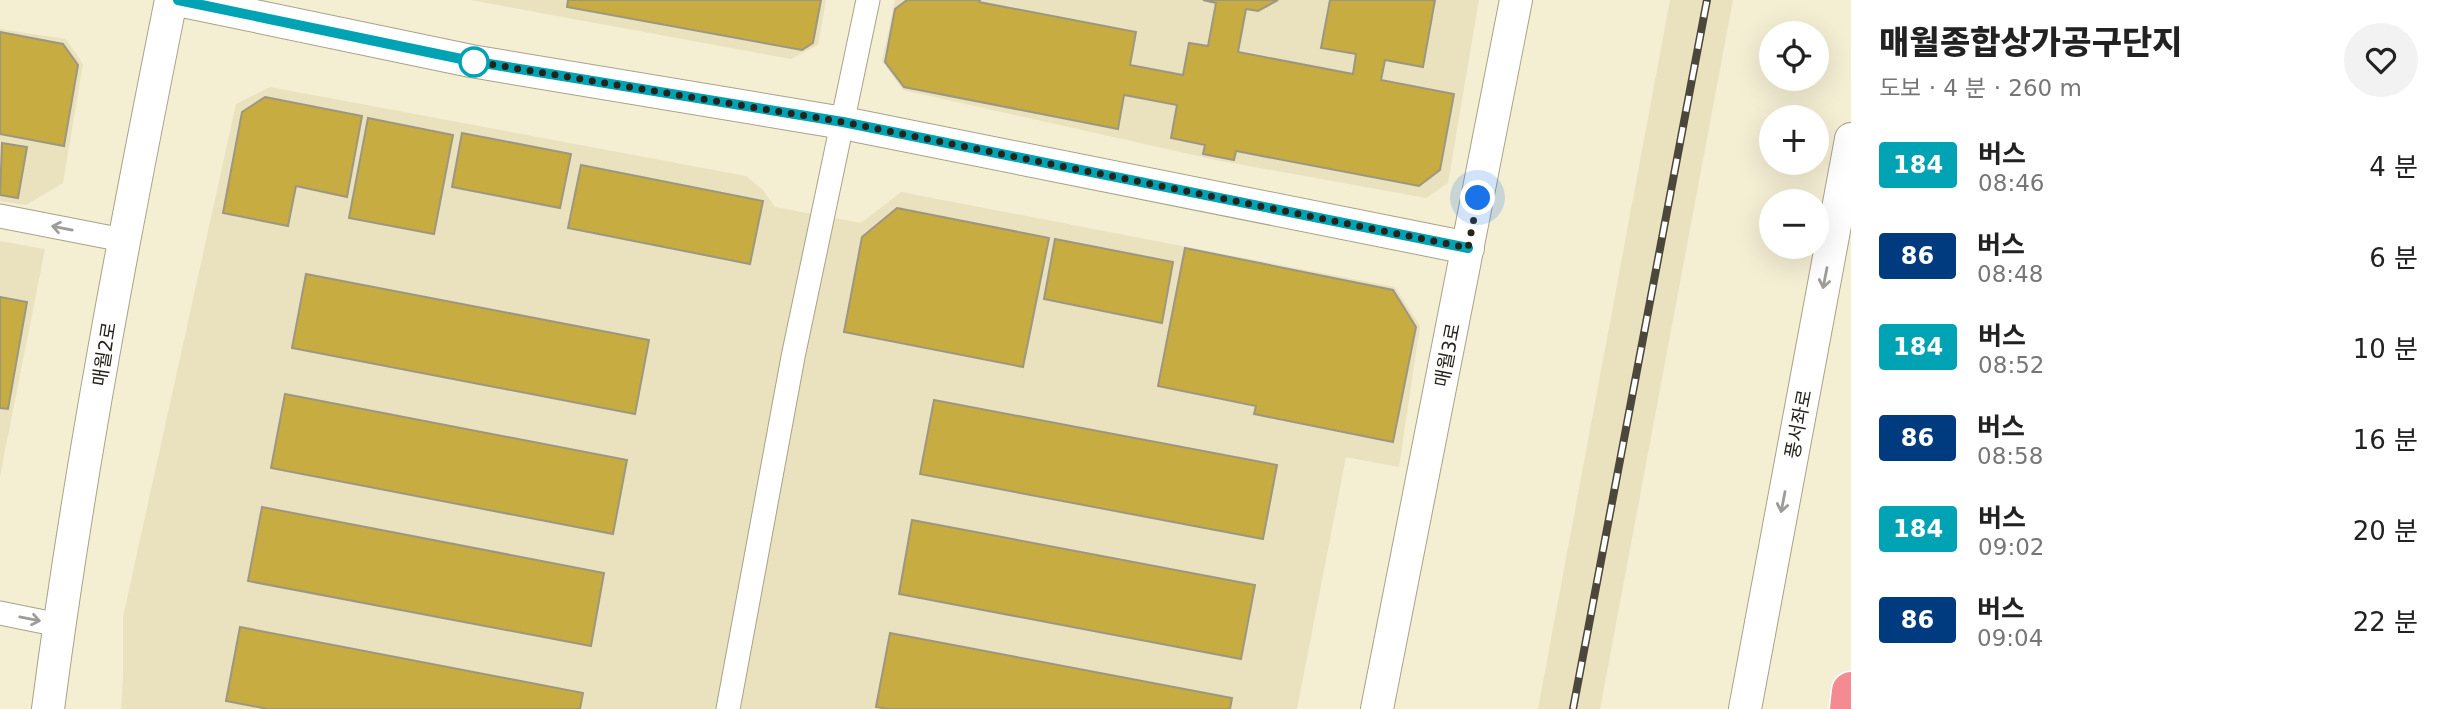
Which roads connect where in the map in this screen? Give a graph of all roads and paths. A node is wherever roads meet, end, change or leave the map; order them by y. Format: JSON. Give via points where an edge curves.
{"nodes":[{"id":1,"x":171,"y":0,"type":"edge"},
{"id":2,"x":178,"y":0,"type":"edge"},
{"id":3,"x":868,"y":0,"type":"edge"},
{"id":4,"x":1516,"y":0,"type":"edge"},
{"id":5,"x":843,"y":122,"type":"junction"},
{"id":6,"x":1851,"y":139,"type":"edge"},
{"id":7,"x":0,"y":216,"type":"edge"},
{"id":8,"x":123,"y":240,"type":"junction"},
{"id":9,"x":1468,"y":248,"type":"junction"},
{"id":10,"x":0,"y":613,"type":"edge"},
{"id":11,"x":59,"y":625,"type":"junction"},
{"id":12,"x":1851,"y":691,"type":"edge"},
{"id":13,"x":48,"y":709,"type":"edge"},
{"id":14,"x":728,"y":709,"type":"edge"},
{"id":15,"x":1377,"y":709,"type":"edge"},
{"id":16,"x":1745,"y":709,"type":"edge"},
{"id":17,"x":1849,"y":709,"type":"edge"}],
"edges":[{"from":1,"to":8,"type":"street","name":"매월2로"},
{"from":2,"to":5,"type":"street","via":[[471,61]]},
{"from":3,"to":5,"type":"street"},
{"from":4,"to":9,"type":"street","name":"매월3로"},
{"from":5,"to":9,"type":"street"},
{"from":5,"to":14,"type":"street","via":[[793,357]]},
{"from":6,"to":16,"type":"street","name":"풍서좌로","one_way":true},
{"from":8,"to":7,"type":"street","one_way":true},
{"from":8,"to":11,"type":"street","name":"매월2로"},
{"from":9,"to":15,"type":"street","name":"매월3로"},
{"from":10,"to":11,"type":"street","one_way":true},
{"from":11,"to":13,"type":"street","name":"매월2로"},
{"from":12,"to":17,"type":"highway"}]}
